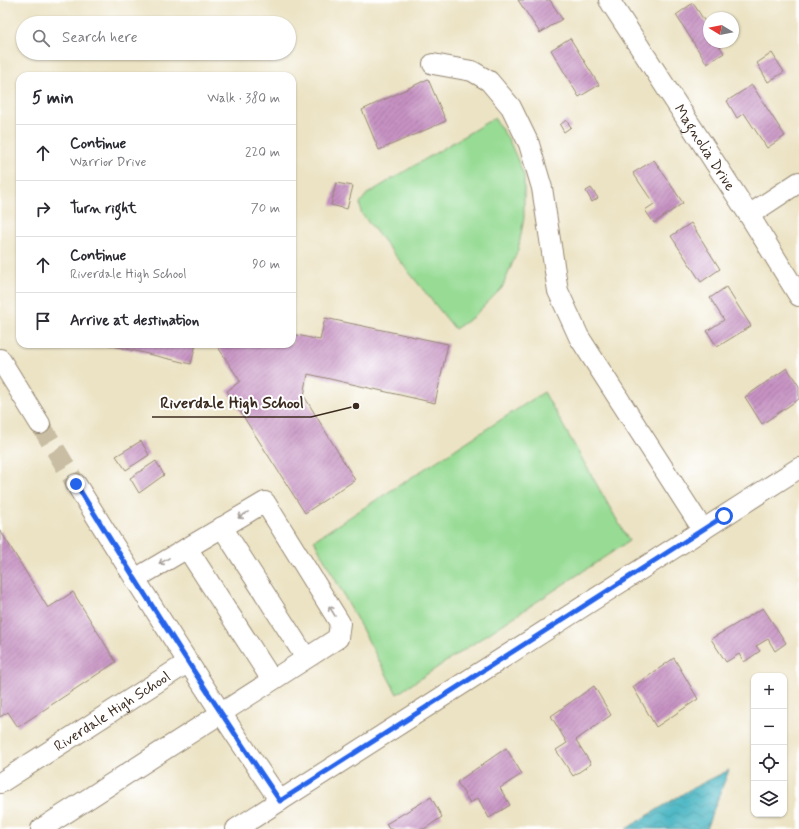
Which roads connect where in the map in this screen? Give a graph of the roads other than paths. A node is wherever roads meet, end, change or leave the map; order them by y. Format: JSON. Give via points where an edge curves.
{"nodes":[{"id":1,"x":611,"y":1,"type":"edge"},
{"id":2,"x":433,"y":64,"type":"dead end"},
{"id":3,"x":799,"y":182,"type":"edge"},
{"id":4,"x":749,"y":215,"type":"junction"},
{"id":5,"x":799,"y":296,"type":"edge"},
{"id":6,"x":0,"y":359,"type":"edge"},
{"id":7,"x":40,"y":424,"type":"tunnel mouth"},
{"id":8,"x":799,"y":468,"type":"edge"},
{"id":9,"x":76,"y":484,"type":"tunnel mouth"},
{"id":10,"x":222,"y":527,"type":"junction"},
{"id":11,"x":703,"y":530,"type":"junction"},
{"id":12,"x":187,"y":548,"type":"junction"},
{"id":13,"x":135,"y":579,"type":"junction"},
{"id":14,"x":306,"y":658,"type":"junction"},
{"id":15,"x":187,"y":663,"type":"junction"},
{"id":16,"x":272,"y":680,"type":"junction"},
{"id":17,"x":220,"y":714,"type":"junction"},
{"id":18,"x":0,"y":783,"type":"edge"},
{"id":19,"x":280,"y":801,"type":"junction"},
{"id":20,"x":41,"y":829,"type":"edge"},
{"id":21,"x":236,"y":829,"type":"edge"}],
"edges":[{"from":1,"to":4,"type":"street","name":"Magnolia Drive"},
{"from":2,"to":11,"type":"street","via":[[472,71],[489,82],[511,107],[529,144],[542,188],[558,291],[579,337]]},
{"from":3,"to":4,"type":"street"},
{"from":4,"to":5,"type":"street","name":"Magnolia Drive"},
{"from":6,"to":7,"type":"street"},
{"from":8,"to":11,"type":"street"},
{"from":9,"to":13,"type":"street"},
{"from":10,"to":12,"type":"street"},
{"from":10,"to":14,"type":"street"},
{"from":14,"to":10,"type":"street","one_way":true,"via":[[338,638],[340,623],[274,516],[265,502]]},
{"from":11,"to":19,"type":"street"},
{"from":12,"to":13,"type":"street","one_way":true},
{"from":12,"to":16,"type":"street"},
{"from":13,"to":15,"type":"street"},
{"from":14,"to":16,"type":"street"},
{"from":15,"to":17,"type":"street"},
{"from":15,"to":18,"type":"street","name":"Riverdale High School"},
{"from":16,"to":17,"type":"street"},
{"from":17,"to":19,"type":"street"},
{"from":17,"to":20,"type":"street"},
{"from":19,"to":21,"type":"street"}]}
